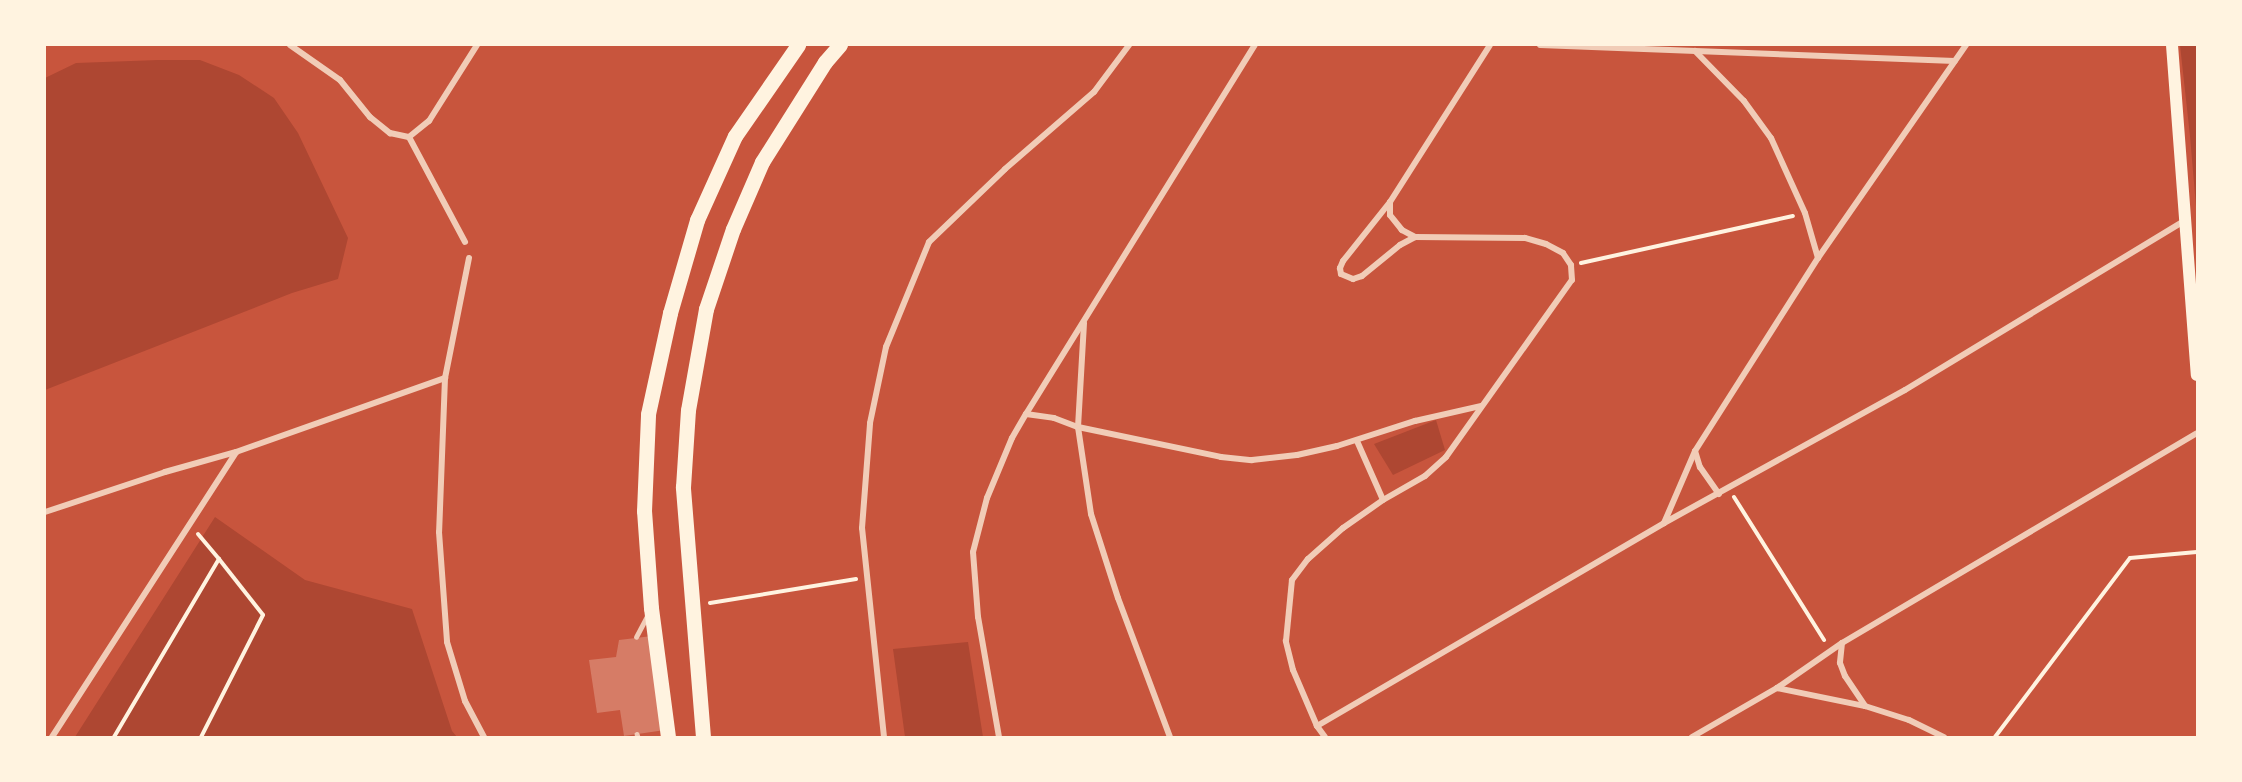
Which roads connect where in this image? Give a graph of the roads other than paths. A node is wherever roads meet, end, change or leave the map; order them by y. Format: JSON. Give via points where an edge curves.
{"nodes":[{"id":1,"x":290,"y":45,"type":"edge"},
{"id":2,"x":477,"y":45,"type":"edge"},
{"id":3,"x":797,"y":45,"type":"edge"},
{"id":4,"x":840,"y":45,"type":"edge"},
{"id":5,"x":1130,"y":45,"type":"edge"},
{"id":6,"x":1256,"y":45,"type":"edge"},
{"id":7,"x":1490,"y":45,"type":"edge"},
{"id":8,"x":1540,"y":45,"type":"edge"},
{"id":9,"x":1966,"y":45,"type":"edge"},
{"id":10,"x":2172,"y":45,"type":"edge"},
{"id":11,"x":1694,"y":50,"type":"junction"},
{"id":12,"x":1956,"y":61,"type":"junction"},
{"id":13,"x":409,"y":137,"type":"junction"},
{"id":14,"x":1390,"y":202,"type":"junction"},
{"id":15,"x":2184,"y":221,"type":"junction"},
{"id":16,"x":1415,"y":237,"type":"junction"},
{"id":17,"x":465,"y":242,"type":"dead end"},
{"id":18,"x":469,"y":258,"type":"dead end"},
{"id":19,"x":1818,"y":258,"type":"junction"},
{"id":20,"x":1084,"y":322,"type":"junction"},
{"id":21,"x":2197,"y":375,"type":"edge"},
{"id":22,"x":445,"y":378,"type":"junction"},
{"id":23,"x":1481,"y":405,"type":"junction"},
{"id":24,"x":1026,"y":414,"type":"junction"},
{"id":25,"x":1078,"y":427,"type":"junction"},
{"id":26,"x":2197,"y":433,"type":"edge"},
{"id":27,"x":1357,"y":441,"type":"junction"},
{"id":28,"x":1695,"y":451,"type":"junction"},
{"id":29,"x":236,"y":453,"type":"junction"},
{"id":30,"x":1719,"y":494,"type":"junction"},
{"id":31,"x":1383,"y":500,"type":"junction"},
{"id":32,"x":45,"y":512,"type":"edge"},
{"id":33,"x":1664,"y":523,"type":"junction"},
{"id":34,"x":651,"y":608,"type":"junction"},
{"id":35,"x":636,"y":638,"type":"dead end"},
{"id":36,"x":1842,"y":644,"type":"junction"},
{"id":37,"x":1777,"y":688,"type":"junction"},
{"id":38,"x":1865,"y":706,"type":"junction"},
{"id":39,"x":1317,"y":726,"type":"junction"},
{"id":40,"x":52,"y":737,"type":"edge"},
{"id":41,"x":484,"y":737,"type":"edge"},
{"id":42,"x":668,"y":737,"type":"edge"},
{"id":43,"x":703,"y":737,"type":"edge"},
{"id":44,"x":884,"y":737,"type":"edge"},
{"id":45,"x":999,"y":737,"type":"edge"},
{"id":46,"x":1170,"y":737,"type":"edge"},
{"id":47,"x":1325,"y":737,"type":"edge"},
{"id":48,"x":1692,"y":737,"type":"edge"},
{"id":49,"x":1944,"y":737,"type":"edge"}],
"edges":[{"from":1,"to":13,"type":"street","via":[[340,80],[370,117],[390,133]]},
{"from":2,"to":13,"type":"street","via":[[429,121]]},
{"from":3,"to":34,"type":"main road","via":[[735,136],[697,220],[670,313],[648,414],[644,511]]},
{"from":4,"to":43,"type":"main road","via":[[825,62],[762,162],[733,229],[706,309],[688,410],[683,487]]},
{"from":5,"to":44,"type":"street","via":[[1094,92],[929,242],[886,347],[870,423],[862,528]]},
{"from":6,"to":20,"type":"street"},
{"from":7,"to":14,"type":"street"},
{"from":8,"to":11,"type":"street"},
{"from":9,"to":12,"type":"street"},
{"from":10,"to":15,"type":"main road"},
{"from":11,"to":12,"type":"street"},
{"from":11,"to":19,"type":"street","via":[[1744,101],[1771,138],[1805,213]]},
{"from":12,"to":19,"type":"street"},
{"from":13,"to":17,"type":"street"},
{"from":14,"to":16,"type":"street","via":[[1390,215],[1395,223]]},
{"from":14,"to":16,"type":"street","via":[[1342,261],[1341,274],[1353,279],[1362,276]]},
{"from":15,"to":21,"type":"main road"},
{"from":15,"to":30,"type":"street","via":[[1905,390]]},
{"from":16,"to":23,"type":"street","via":[[1525,238],[1563,253],[1571,265],[1572,280]]},
{"from":18,"to":22,"type":"street"},
{"from":19,"to":28,"type":"street"},
{"from":20,"to":24,"type":"street"},
{"from":20,"to":25,"type":"street"},
{"from":22,"to":29,"type":"street"},
{"from":22,"to":41,"type":"street","via":[[439,531],[447,642],[465,701]]},
{"from":23,"to":27,"type":"street","via":[[1415,420]]},
{"from":23,"to":31,"type":"street","via":[[1446,457],[1425,476]]},
{"from":24,"to":25,"type":"street"},
{"from":24,"to":45,"type":"street","via":[[987,498],[973,552],[978,617]]},
{"from":25,"to":27,"type":"street","via":[[1252,460],[1297,455]]},
{"from":25,"to":46,"type":"street","via":[[1091,514]]},
{"from":26,"to":36,"type":"street"},
{"from":27,"to":31,"type":"street"},
{"from":28,"to":30,"type":"street","via":[[1700,467]]},
{"from":28,"to":33,"type":"street"},
{"from":29,"to":32,"type":"street"},
{"from":29,"to":40,"type":"street"},
{"from":30,"to":33,"type":"street"},
{"from":31,"to":39,"type":"street","via":[[1343,528],[1308,559],[1292,580],[1286,641],[1293,670]]},
{"from":33,"to":39,"type":"street"},
{"from":34,"to":35,"type":"lane"},
{"from":34,"to":42,"type":"main road"},
{"from":36,"to":37,"type":"street"},
{"from":36,"to":38,"type":"street","via":[[1840,663]]},
{"from":37,"to":38,"type":"street"},
{"from":37,"to":48,"type":"street"},
{"from":38,"to":49,"type":"street","via":[[1909,720]]},
{"from":39,"to":47,"type":"street"}]}
